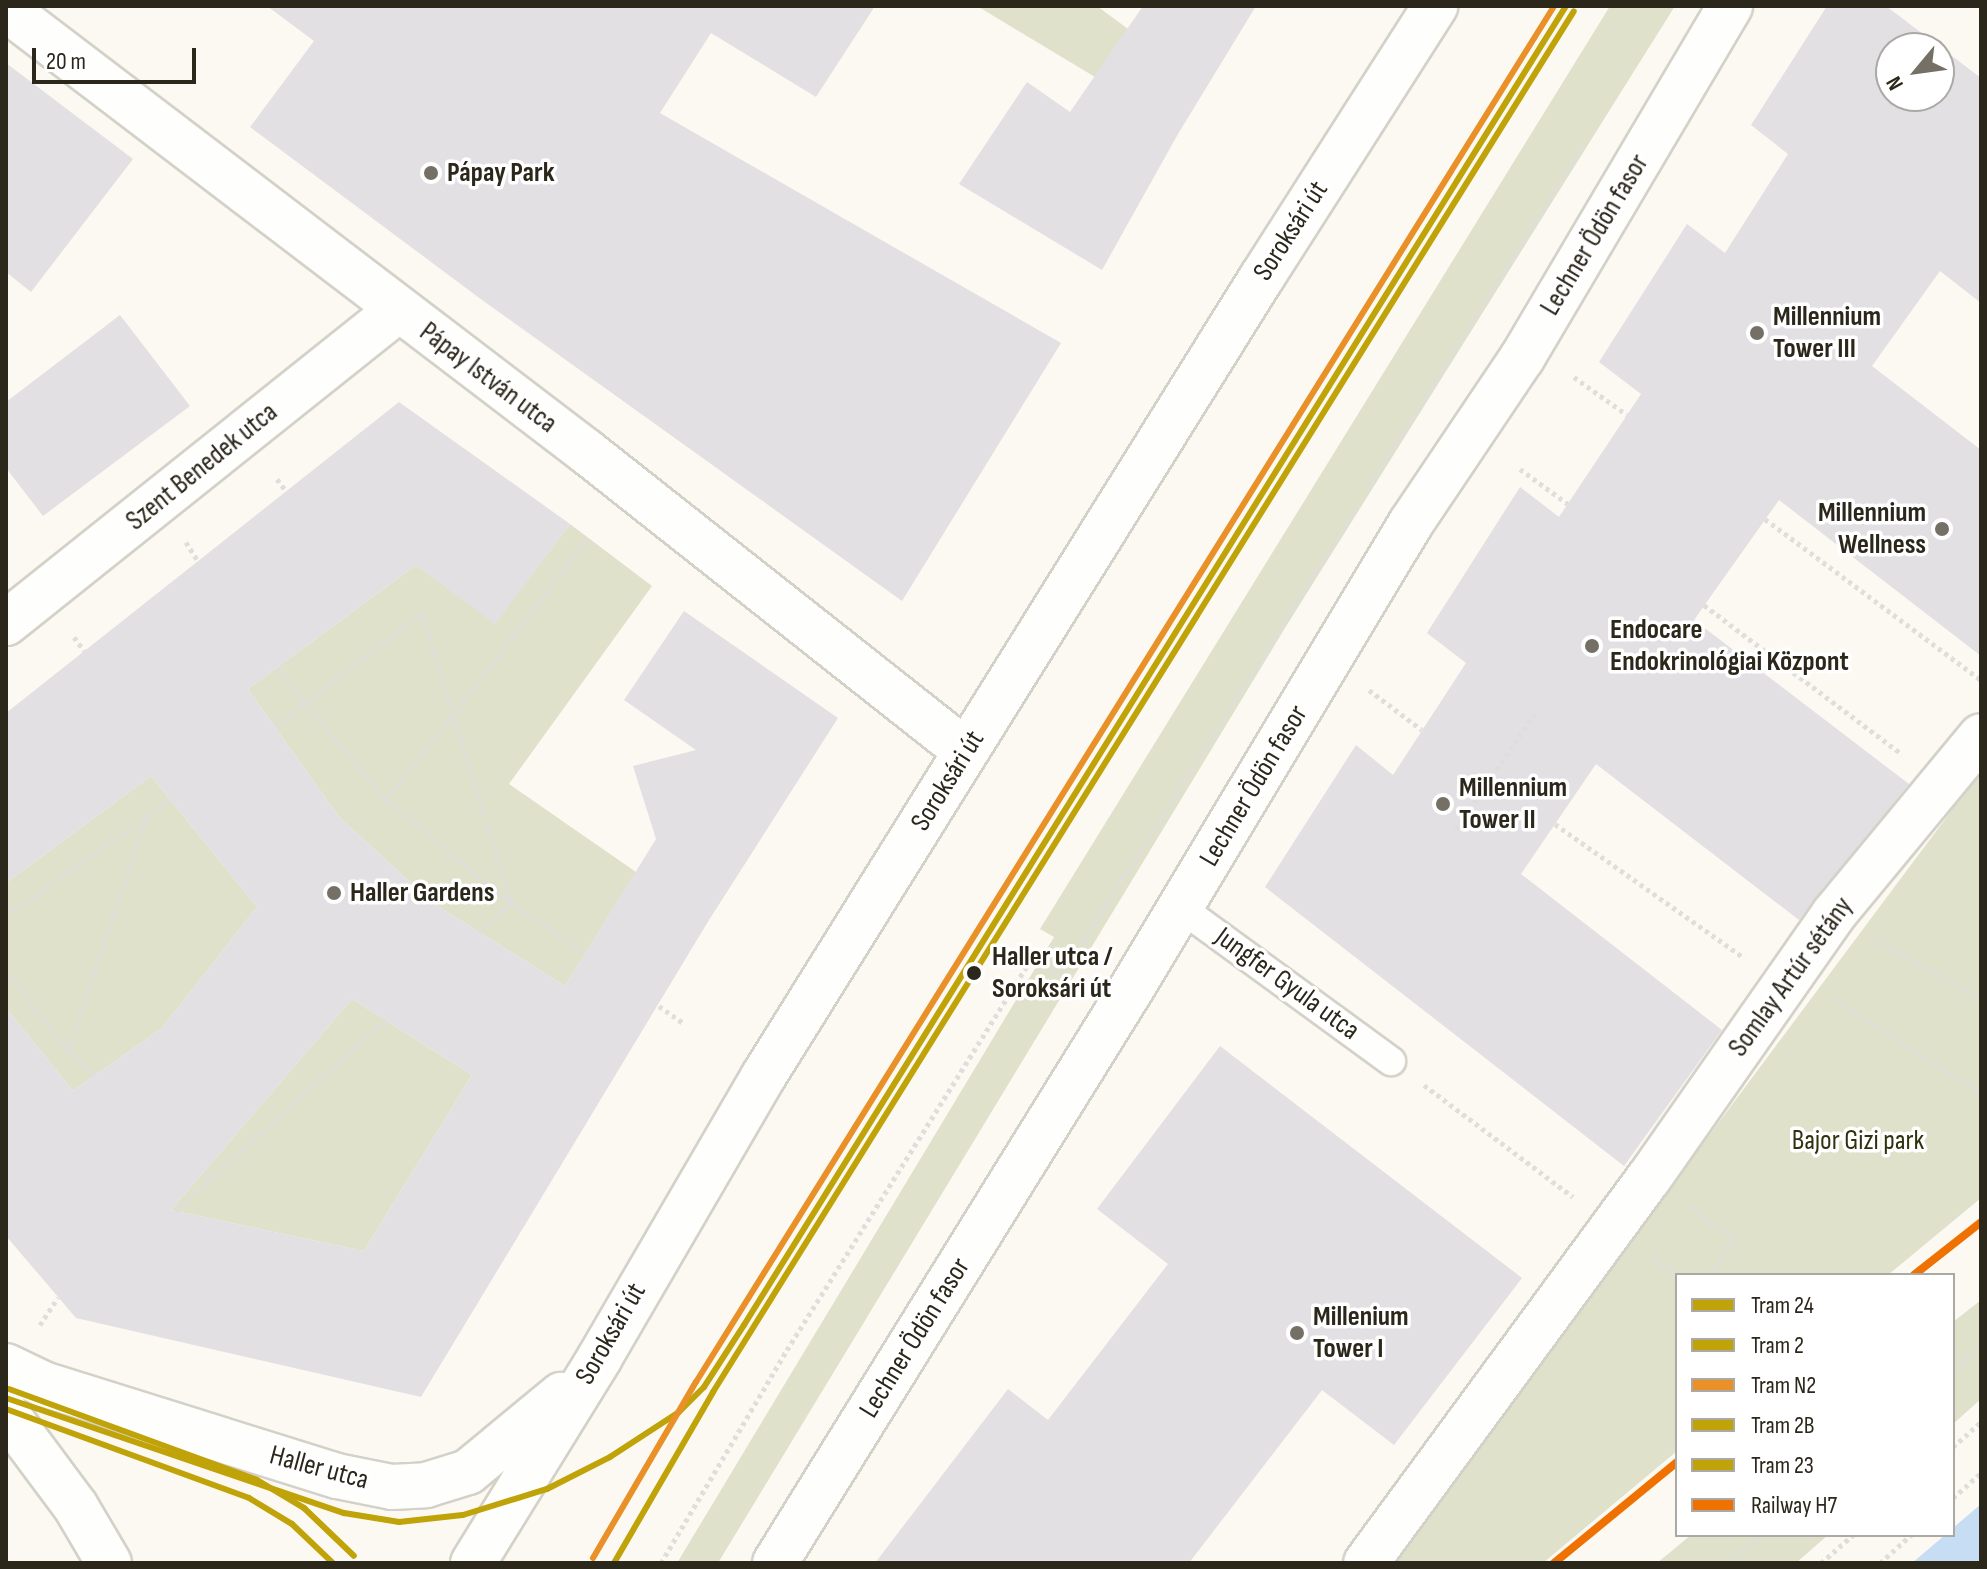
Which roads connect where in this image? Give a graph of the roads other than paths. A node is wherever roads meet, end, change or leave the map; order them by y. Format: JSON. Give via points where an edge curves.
{"nodes":[{"id":1,"x":1435,"y":6,"type":"edge"},
{"id":2,"x":1730,"y":6,"type":"edge"},
{"id":3,"x":6,"y":9,"type":"edge"},
{"id":4,"x":398,"y":310,"type":"junction"},
{"id":5,"x":6,"y":623,"type":"edge"},
{"id":6,"x":1981,"y":736,"type":"edge"},
{"id":7,"x":966,"y":751,"type":"junction"},
{"id":8,"x":1181,"y":908,"type":"junction"},
{"id":9,"x":1391,"y":1061,"type":"road end"},
{"id":10,"x":600,"y":1357,"type":"junction"},
{"id":11,"x":6,"y":1366,"type":"edge"},
{"id":12,"x":6,"y":1413,"type":"edge"},
{"id":13,"x":109,"y":1563,"type":"edge"},
{"id":14,"x":473,"y":1563,"type":"edge"},
{"id":15,"x":775,"y":1563,"type":"edge"},
{"id":16,"x":1366,"y":1563,"type":"edge"}],
"edges":[{"from":1,"to":7,"type":"street","name":"Soroksári út"},
{"from":2,"to":8,"type":"street","name":"Lechner Ödön fasor","via":[[1522,358],[1411,523]]},
{"from":3,"to":4,"type":"street","name":"Pápay István utca"},
{"from":4,"to":5,"type":"street","name":"Szent Benedek utca"},
{"from":4,"to":7,"type":"street","name":"Pápay István utca"},
{"from":6,"to":16,"type":"street","name":"Somlay Artúr sétány","via":[[1786,978],[1649,1178]]},
{"from":7,"to":10,"type":"street","name":"Soroksári út","via":[[763,1077]]},
{"from":8,"to":9,"type":"lane","name":"Jungfer Gyula utca"},
{"from":8,"to":15,"type":"street","name":"Lechner Ödön fasor"},
{"from":10,"to":11,"type":"street","name":"Haller utca","via":[[468,1472],[426,1485],[392,1487],[337,1476],[43,1384]]},
{"from":10,"to":14,"type":"street","name":"Soroksári út"},
{"from":12,"to":13,"type":"street","via":[[76,1507]]}]}
